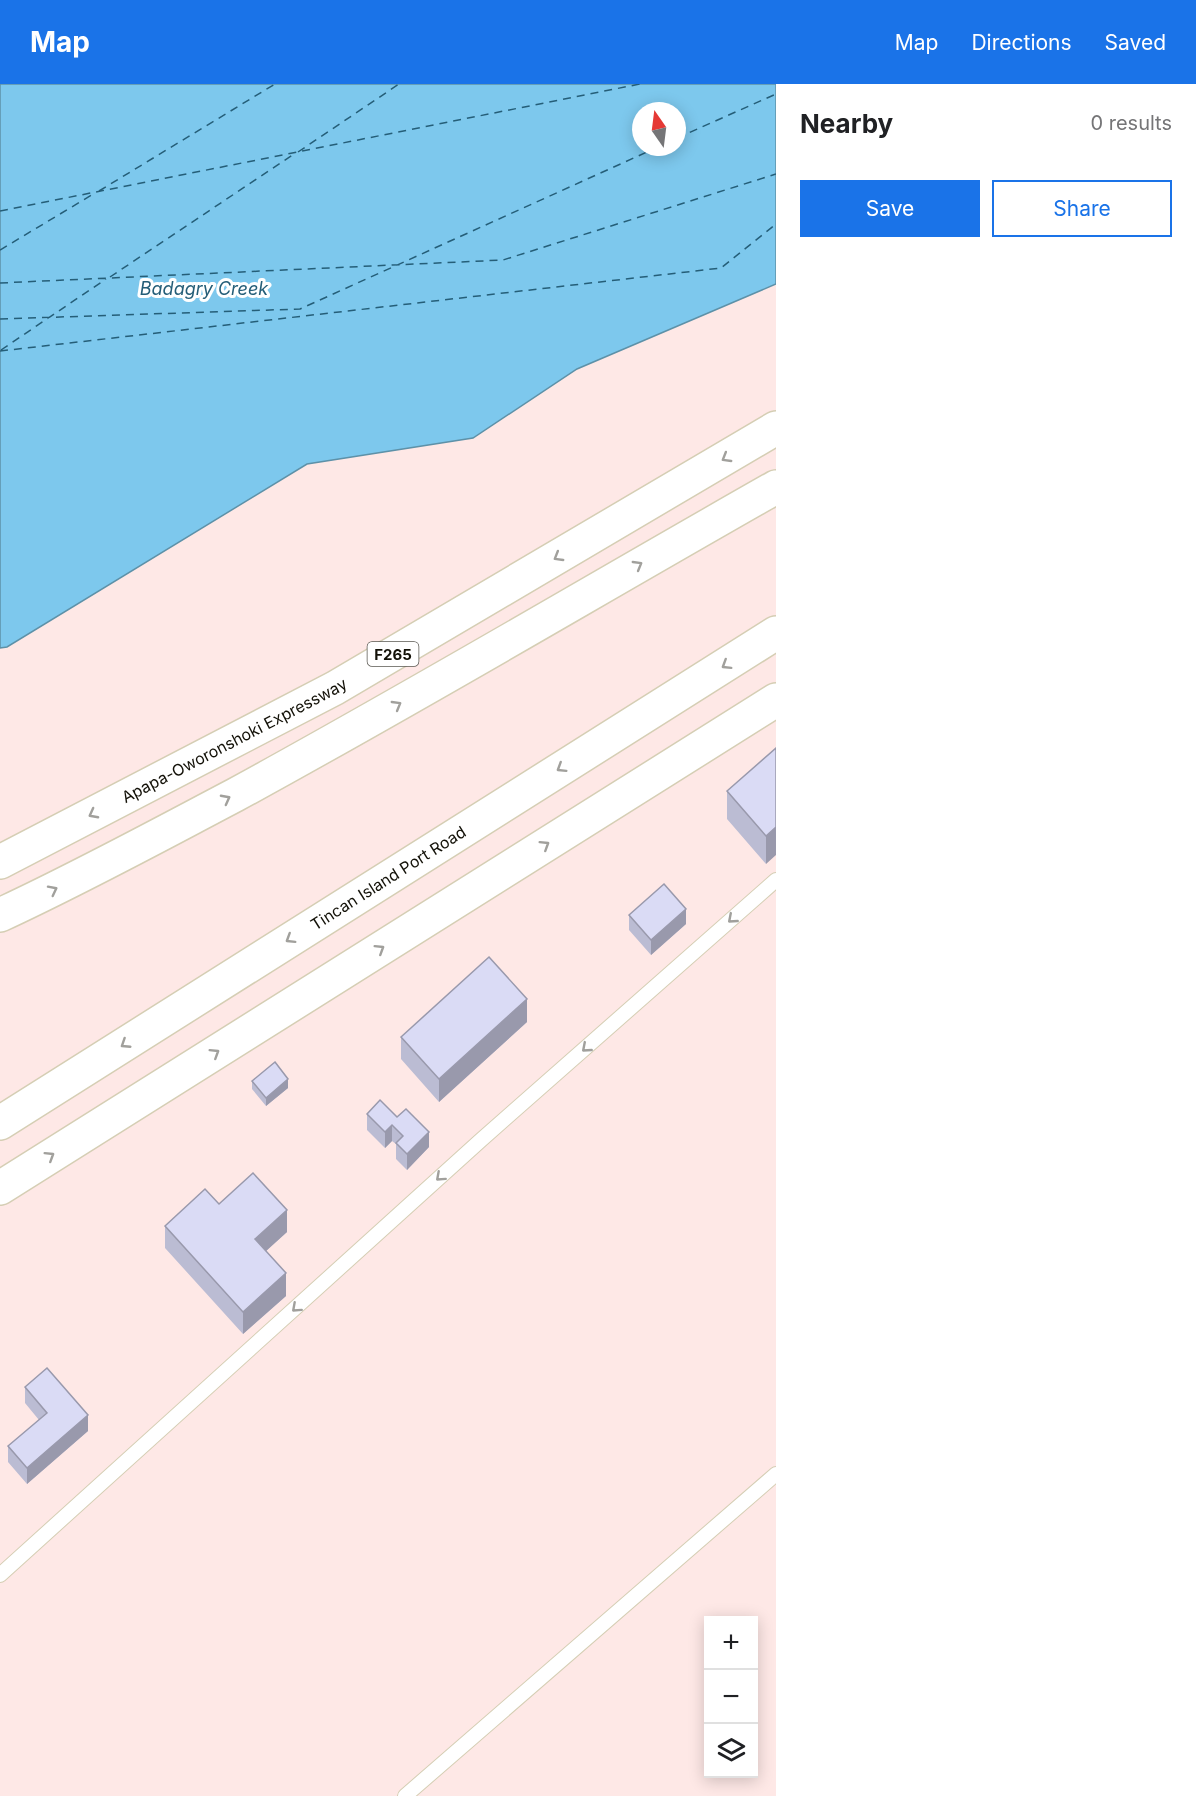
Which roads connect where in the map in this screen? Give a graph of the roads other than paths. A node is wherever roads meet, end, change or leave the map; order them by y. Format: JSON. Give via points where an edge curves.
{"nodes":[{"id":1,"x":776,"y":428,"type":"edge"},
{"id":2,"x":776,"y":487,"type":"edge"},
{"id":3,"x":776,"y":633,"type":"edge"},
{"id":4,"x":776,"y":700,"type":"edge"},
{"id":5,"x":0,"y":862,"type":"edge"},
{"id":6,"x":776,"y":880,"type":"edge"},
{"id":7,"x":0,"y":915,"type":"edge"},
{"id":8,"x":0,"y":1123,"type":"edge"},
{"id":9,"x":0,"y":1188,"type":"edge"},
{"id":10,"x":776,"y":1474,"type":"edge"},
{"id":11,"x":0,"y":1575,"type":"edge"},
{"id":12,"x":405,"y":1796,"type":"edge"}],
"edges":[{"from":1,"to":5,"type":"main road","name":"Apapa-Oworonshoki Expressway","number":"F265","one_way":true,"via":[[335,688]]},
{"from":7,"to":2,"type":"main road","number":"F265","one_way":true,"via":[[351,732]]},
{"from":3,"to":8,"type":"main road","name":"Tincan Island Port Road","one_way":true},
{"from":9,"to":4,"type":"main road","one_way":true},
{"from":6,"to":11,"type":"lane","one_way":true,"via":[[481,1140]]},
{"from":10,"to":12,"type":"lane"}]}
